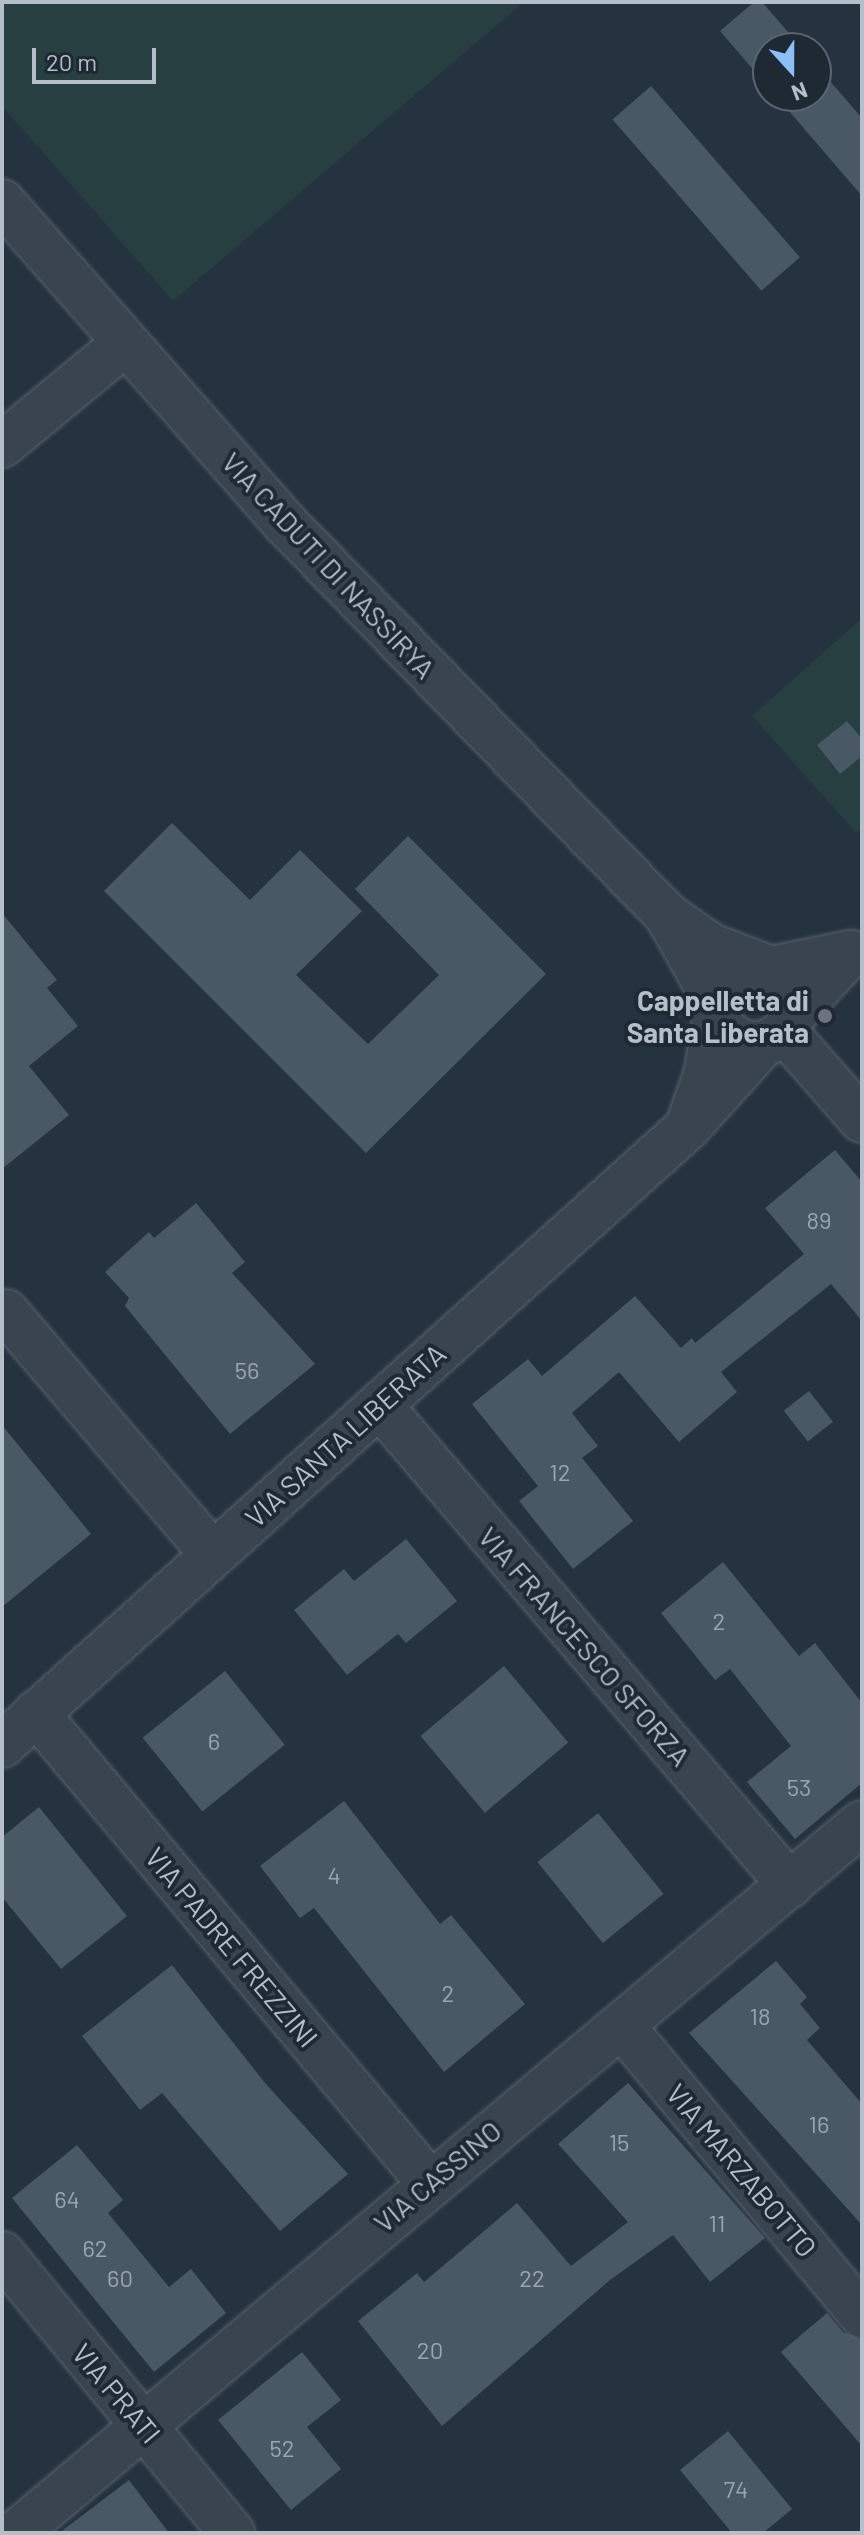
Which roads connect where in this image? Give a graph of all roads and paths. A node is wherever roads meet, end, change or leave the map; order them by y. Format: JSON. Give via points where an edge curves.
{"nodes":[{"id":1,"x":2,"y":202,"type":"edge"},
{"id":2,"x":123,"y":345,"type":"junction"},
{"id":3,"x":2,"y":445,"type":"edge"},
{"id":4,"x":668,"y":916,"type":"junction"},
{"id":5,"x":856,"y":949,"type":"edge"},
{"id":6,"x":767,"y":968,"type":"junction"},
{"id":7,"x":716,"y":1009,"type":"junction"},
{"id":8,"x":780,"y":1030,"type":"junction"},
{"id":9,"x":862,"y":1120,"type":"edge"},
{"id":10,"x":688,"y":1127,"type":"junction"},
{"id":11,"x":6,"y":1312,"type":"dead end"},
{"id":12,"x":381,"y":1407,"type":"junction"},
{"id":13,"x":212,"y":1553,"type":"junction"},
{"id":14,"x":36,"y":1713,"type":"junction"},
{"id":15,"x":2,"y":1745,"type":"edge"},
{"id":16,"x":862,"y":1823,"type":"edge"},
{"id":17,"x":790,"y":1885,"type":"junction"},
{"id":18,"x":622,"y":2026,"type":"junction"},
{"id":19,"x":428,"y":2181,"type":"junction"},
{"id":20,"x":2,"y":2254,"type":"edge"},
{"id":21,"x":862,"y":2315,"type":"edge"},
{"id":22,"x":145,"y":2427,"type":"junction"},
{"id":23,"x":16,"y":2533,"type":"edge"},
{"id":24,"x":232,"y":2533,"type":"edge"}],
"edges":[{"from":1,"to":2,"type":"street","name":"VIA CADUTI DI NASSIRYA"},
{"from":2,"to":3,"type":"street"},
{"from":2,"to":4,"type":"street","name":"VIA CADUTI DI NASSIRYA","via":[[285,523]]},
{"from":4,"to":6,"type":"street","via":[[711,946]]},
{"from":4,"to":7,"type":"street"},
{"from":5,"to":6,"type":"street","name":"VIA SANTA LIBERATA"},
{"from":5,"to":8,"type":"street","name":"VIA SANTA LIBERATA"},
{"from":6,"to":7,"type":"street","via":[[737,970]]},
{"from":6,"to":8,"type":"street","via":[[791,990]]},
{"from":7,"to":8,"type":"street","via":[[732,1038]]},
{"from":7,"to":10,"type":"street","name":"VIA SANTA LIBERATA","via":[[707,1072]]},
{"from":8,"to":9,"type":"street"},
{"from":8,"to":10,"type":"street","name":"VIA SANTA LIBERATA"},
{"from":10,"to":12,"type":"street","name":"VIA SANTA LIBERATA"},
{"from":11,"to":13,"type":"street"},
{"from":12,"to":13,"type":"street","name":"VIA SANTA LIBERATA"},
{"from":12,"to":17,"type":"street","name":"VIA FRANCESCO SFORZA"},
{"from":13,"to":14,"type":"street","name":"VIA SANTA LIBERATA"},
{"from":14,"to":15,"type":"street","name":"VIA SANTA LIBERATA"},
{"from":14,"to":19,"type":"street","name":"VIA PADRE FREZZINI"},
{"from":16,"to":17,"type":"street","name":"VIA CASSINO"},
{"from":17,"to":18,"type":"street","name":"VIA CASSINO"},
{"from":18,"to":19,"type":"street","name":"VIA CASSINO"},
{"from":18,"to":21,"type":"street","name":"VIA MARZABOTTO"},
{"from":19,"to":22,"type":"street","name":"VIA CASSINO"},
{"from":20,"to":22,"type":"street","name":"VIA PRATI"},
{"from":22,"to":23,"type":"street","name":"VIA CASSINO"},
{"from":22,"to":24,"type":"street","name":"VIA PRATI"}]}
